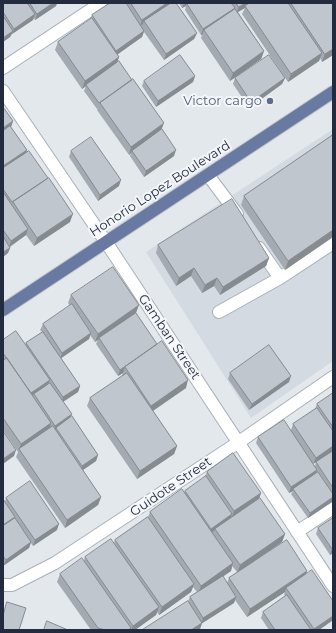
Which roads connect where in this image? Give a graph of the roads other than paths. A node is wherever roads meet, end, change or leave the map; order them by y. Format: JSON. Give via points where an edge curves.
{"nodes":[{"id":1,"x":101,"y":3,"type":"edge"},
{"id":2,"x":3,"y":68,"type":"edge"},
{"id":3,"x":3,"y":91,"type":"edge"},
{"id":4,"x":333,"y":92,"type":"edge"},
{"id":5,"x":208,"y":175,"type":"junction"},
{"id":6,"x":244,"y":225,"type":"edge"},
{"id":7,"x":253,"y":238,"type":"edge"},
{"id":8,"x":106,"y":242,"type":"junction"},
{"id":9,"x":333,"y":243,"type":"edge"},
{"id":10,"x":280,"y":278,"type":"junction"},
{"id":11,"x":3,"y":310,"type":"edge"},
{"id":12,"x":219,"y":312,"type":"dead end"},
{"id":13,"x":333,"y":377,"type":"edge"},
{"id":14,"x":239,"y":442,"type":"junction"},
{"id":15,"x":333,"y":508,"type":"edge"},
{"id":16,"x":296,"y":532,"type":"junction"},
{"id":17,"x":3,"y":585,"type":"edge"},
{"id":18,"x":333,"y":586,"type":"edge"}],
"edges":[{"from":1,"to":2,"type":"street"},
{"from":3,"to":8,"type":"street","name":"Gamban Street"},
{"from":4,"to":5,"type":"main road","name":"Honorio Lopez Boulevard"},
{"from":5,"to":6,"type":"street"},
{"from":5,"to":8,"type":"main road","name":"Honorio Lopez Boulevard"},
{"from":7,"to":10,"type":"street"},
{"from":8,"to":11,"type":"main road","name":"Honorio Lopez Boulevard"},
{"from":8,"to":14,"type":"street","name":"Gamban Street"},
{"from":9,"to":10,"type":"street"},
{"from":10,"to":12,"type":"street"},
{"from":13,"to":14,"type":"street","name":"Guidote Street"},
{"from":14,"to":16,"type":"street","name":"Gamban Street"},
{"from":14,"to":17,"type":"street","name":"Guidote Street","via":[[55,563],[12,585]]},
{"from":15,"to":16,"type":"street"},
{"from":16,"to":18,"type":"street","name":"Gamban Street"}]}
